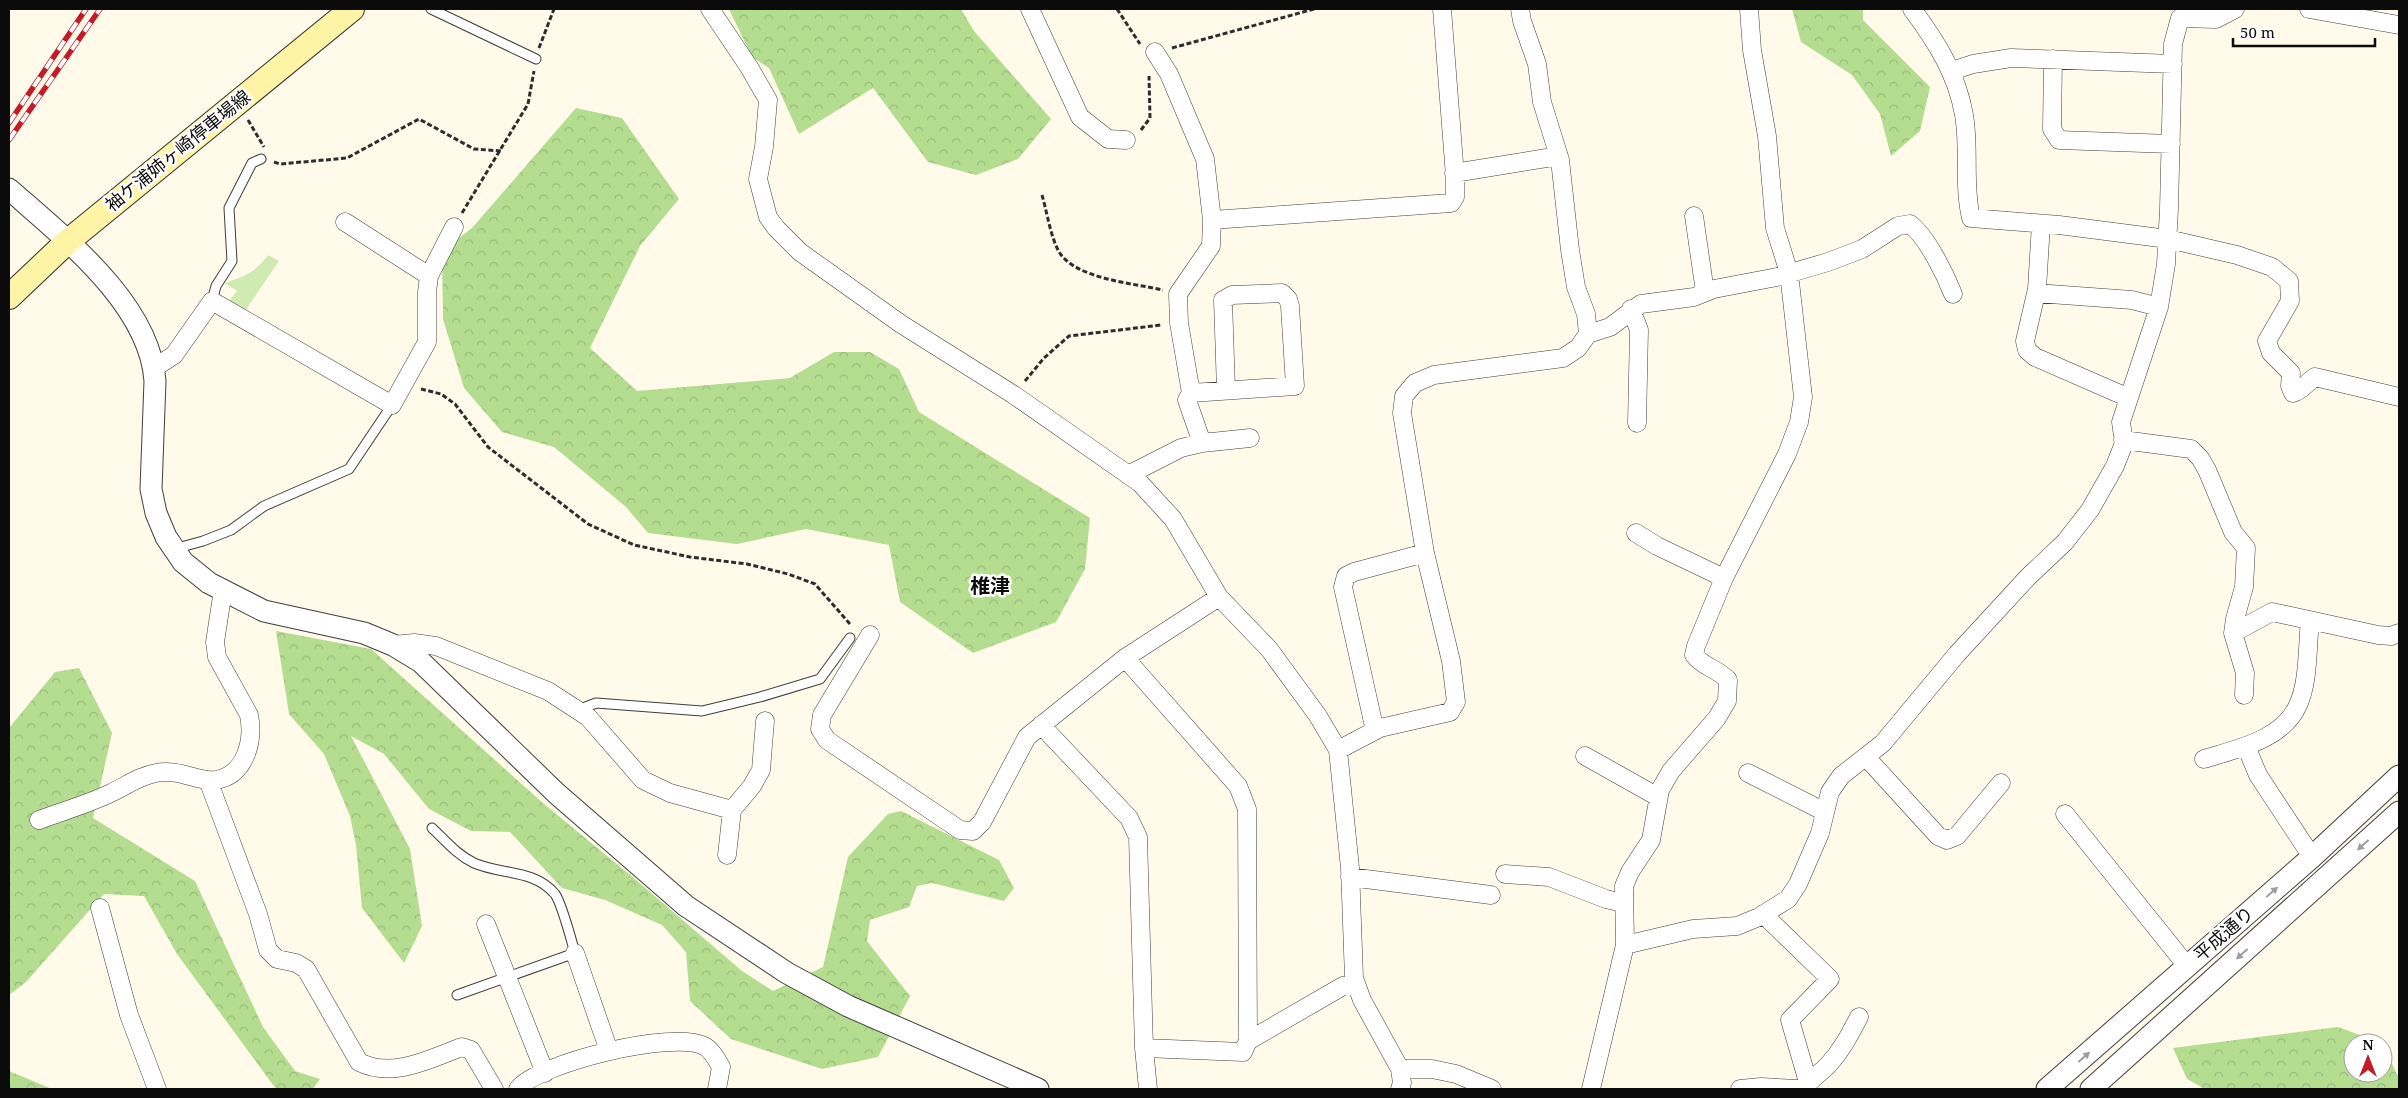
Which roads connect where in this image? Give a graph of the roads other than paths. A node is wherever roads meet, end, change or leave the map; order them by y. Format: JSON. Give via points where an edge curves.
{"nodes":[{"id":1,"x":352,"y":9,"type":"edge"},
{"id":2,"x":431,"y":9,"type":"edge"},
{"id":3,"x":710,"y":9,"type":"edge"},
{"id":4,"x":1030,"y":9,"type":"edge"},
{"id":5,"x":1442,"y":9,"type":"edge"},
{"id":6,"x":1520,"y":9,"type":"edge"},
{"id":7,"x":1749,"y":9,"type":"edge"},
{"id":8,"x":1912,"y":9,"type":"edge"},
{"id":9,"x":2235,"y":9,"type":"edge"},
{"id":10,"x":2308,"y":9,"type":"edge"},
{"id":11,"x":2399,"y":24,"type":"edge"},
{"id":12,"x":1152,"y":53,"type":"road end"},
{"id":13,"x":536,"y":59,"type":"road end"},
{"id":14,"x":2053,"y":59,"type":"junction"},
{"id":15,"x":2173,"y":64,"type":"junction"},
{"id":16,"x":1952,"y":71,"type":"junction"},
{"id":17,"x":1126,"y":140,"type":"road end"},
{"id":18,"x":2171,"y":144,"type":"junction"},
{"id":19,"x":1559,"y":156,"type":"junction"},
{"id":20,"x":261,"y":159,"type":"road end"},
{"id":21,"x":1454,"y":173,"type":"junction"},
{"id":22,"x":9,"y":189,"type":"edge"},
{"id":23,"x":1694,"y":216,"type":"dead end"},
{"id":24,"x":1212,"y":220,"type":"junction"},
{"id":25,"x":345,"y":222,"type":"dead end"},
{"id":26,"x":2041,"y":224,"type":"junction"},
{"id":27,"x":454,"y":227,"type":"road end"},
{"id":28,"x":2168,"y":239,"type":"junction"},
{"id":29,"x":67,"y":242,"type":"junction"},
{"id":30,"x":1788,"y":273,"type":"junction"},
{"id":31,"x":429,"y":276,"type":"junction"},
{"id":32,"x":1705,"y":292,"type":"junction"},
{"id":33,"x":2036,"y":293,"type":"junction"},
{"id":34,"x":1953,"y":294,"type":"dead end"},
{"id":35,"x":9,"y":297,"type":"edge"},
{"id":36,"x":212,"y":301,"type":"junction"},
{"id":37,"x":2159,"y":307,"type":"junction"},
{"id":38,"x":1632,"y":310,"type":"junction"},
{"id":39,"x":1588,"y":334,"type":"junction"},
{"id":40,"x":154,"y":368,"type":"junction"},
{"id":41,"x":1226,"y":390,"type":"junction"},
{"id":42,"x":1191,"y":393,"type":"junction"},
{"id":43,"x":2399,"y":397,"type":"edge"},
{"id":44,"x":2129,"y":398,"type":"junction"},
{"id":45,"x":392,"y":405,"type":"junction"},
{"id":46,"x":1637,"y":423,"type":"dead end"},
{"id":47,"x":1250,"y":438,"type":"dead end"},
{"id":48,"x":2123,"y":440,"type":"junction"},
{"id":49,"x":1202,"y":443,"type":"junction"},
{"id":50,"x":1128,"y":475,"type":"junction"},
{"id":51,"x":1636,"y":533,"type":"dead end"},
{"id":52,"x":174,"y":549,"type":"junction"},
{"id":53,"x":1425,"y":553,"type":"junction"},
{"id":54,"x":1724,"y":578,"type":"junction"},
{"id":55,"x":223,"y":590,"type":"junction"},
{"id":56,"x":1219,"y":597,"type":"junction"},
{"id":57,"x":2310,"y":621,"type":"junction"},
{"id":58,"x":2233,"y":633,"type":"junction"},
{"id":59,"x":2399,"y":633,"type":"edge"},
{"id":60,"x":870,"y":635,"type":"dead end"},
{"id":61,"x":850,"y":638,"type":"road end"},
{"id":62,"x":392,"y":645,"type":"junction"},
{"id":63,"x":1125,"y":658,"type":"junction"},
{"id":64,"x":2244,"y":695,"type":"dead end"},
{"id":65,"x":578,"y":710,"type":"junction"},
{"id":66,"x":765,"y":721,"type":"dead end"},
{"id":67,"x":1041,"y":725,"type":"junction"},
{"id":68,"x":1375,"y":731,"type":"junction"},
{"id":69,"x":2246,"y":746,"type":"junction"},
{"id":70,"x":1338,"y":750,"type":"junction"},
{"id":71,"x":1585,"y":756,"type":"dead end"},
{"id":72,"x":1866,"y":756,"type":"junction"},
{"id":73,"x":2204,"y":759,"type":"dead end"},
{"id":74,"x":1748,"y":773,"type":"dead end"},
{"id":75,"x":2399,"y":776,"type":"edge"},
{"id":76,"x":208,"y":780,"type":"junction"},
{"id":77,"x":2001,"y":783,"type":"dead end"},
{"id":78,"x":1658,"y":797,"type":"junction"},
{"id":79,"x":732,"y":810,"type":"junction"},
{"id":80,"x":1825,"y":812,"type":"junction"},
{"id":81,"x":2399,"y":812,"type":"edge"},
{"id":82,"x":2065,"y":814,"type":"dead end"},
{"id":83,"x":39,"y":820,"type":"dead end"},
{"id":84,"x":432,"y":828,"type":"dead end"},
{"id":85,"x":727,"y":855,"type":"dead end"},
{"id":86,"x":2312,"y":857,"type":"junction"},
{"id":87,"x":1505,"y":874,"type":"dead end"},
{"id":88,"x":1350,"y":877,"type":"junction"},
{"id":89,"x":1491,"y":895,"type":"dead end"},
{"id":90,"x":1624,"y":903,"type":"junction"},
{"id":91,"x":100,"y":908,"type":"dead end"},
{"id":92,"x":1763,"y":914,"type":"junction"},
{"id":93,"x":486,"y":924,"type":"dead end"},
{"id":94,"x":1625,"y":945,"type":"junction"},
{"id":95,"x":575,"y":953,"type":"junction"},
{"id":96,"x":2187,"y":966,"type":"junction"},
{"id":97,"x":507,"y":977,"type":"junction"},
{"id":98,"x":1356,"y":984,"type":"junction"},
{"id":99,"x":457,"y":995,"type":"dead end"},
{"id":100,"x":1859,"y":1017,"type":"dead end"},
{"id":101,"x":1248,"y":1041,"type":"junction"},
{"id":102,"x":1144,"y":1048,"type":"junction"},
{"id":103,"x":610,"y":1051,"type":"junction"},
{"id":104,"x":1400,"y":1069,"type":"junction"},
{"id":105,"x":545,"y":1073,"type":"junction"},
{"id":106,"x":1803,"y":1087,"type":"edge"},
{"id":107,"x":157,"y":1089,"type":"edge"},
{"id":108,"x":494,"y":1089,"type":"edge"},
{"id":109,"x":518,"y":1089,"type":"edge"},
{"id":110,"x":717,"y":1089,"type":"edge"},
{"id":111,"x":1038,"y":1089,"type":"edge"},
{"id":112,"x":1148,"y":1089,"type":"edge"},
{"id":113,"x":1400,"y":1089,"type":"edge"},
{"id":114,"x":1492,"y":1089,"type":"edge"},
{"id":115,"x":1591,"y":1089,"type":"edge"},
{"id":116,"x":1740,"y":1089,"type":"edge"},
{"id":117,"x":2047,"y":1089,"type":"edge"},
{"id":118,"x":2091,"y":1089,"type":"edge"}],
"edges":[{"from":1,"to":29,"type":"main road","name":"袖ケ浦姉ヶ崎停車場線"},
{"from":2,"to":13,"type":"lane"},
{"from":3,"to":50,"type":"street","via":[[768,100],[758,179],[768,217],[776,228],[800,252],[901,324],[1014,395]]},
{"from":4,"to":17,"type":"street","via":[[1080,117],[1108,139]]},
{"from":5,"to":21,"type":"street"},
{"from":6,"to":19,"type":"street","via":[[1537,64],[1542,102]]},
{"from":7,"to":30,"type":"street","via":[[1752,50],[1767,136],[1775,228]]},
{"from":8,"to":16,"type":"street"},
{"from":9,"to":15,"type":"street","via":[[2216,19],[2180,18],[2173,44]]},
{"from":10,"to":11,"type":"street"},
{"from":12,"to":24,"type":"street","via":[[1169,74],[1205,159]]},
{"from":14,"to":15,"type":"street"},
{"from":14,"to":16,"type":"street","via":[[2011,58]]},
{"from":14,"to":18,"type":"street","via":[[2052,129],[2059,140]]},
{"from":15,"to":18,"type":"street"},
{"from":16,"to":26,"type":"street","via":[[1964,115],[1967,197],[1971,218]]},
{"from":18,"to":28,"type":"street"},
{"from":19,"to":21,"type":"street"},
{"from":19,"to":39,"type":"street","via":[[1576,287],[1586,314]]},
{"from":20,"to":36,"type":"lane","via":[[252,163],[228,208],[232,261],[216,286]]},
{"from":21,"to":24,"type":"street","via":[[1455,197],[1451,203]]},
{"from":22,"to":29,"type":"street"},
{"from":23,"to":32,"type":"street"},
{"from":24,"to":42,"type":"street","via":[[1211,246],[1178,294],[1179,323]]},
{"from":25,"to":31,"type":"street"},
{"from":26,"to":28,"type":"street"},
{"from":26,"to":33,"type":"street"},
{"from":27,"to":31,"type":"street"},
{"from":28,"to":37,"type":"street"},
{"from":28,"to":43,"type":"street","via":[[2237,254],[2272,268],[2288,281],[2290,301],[2267,341],[2271,353],[2291,373],[2293,393],[2299,392],[2315,377]]},
{"from":29,"to":35,"type":"main road","name":"袖ケ浦姉ヶ崎停車場線"},
{"from":29,"to":40,"type":"street","via":[[122,299],[144,337]]},
{"from":30,"to":32,"type":"street"},
{"from":30,"to":34,"type":"street","via":[[1862,249],[1898,226],[1910,224],[1918,230]]},
{"from":30,"to":54,"type":"street","via":[[1803,397],[1799,422],[1787,454]]},
{"from":31,"to":45,"type":"street","via":[[427,342]]},
{"from":32,"to":38,"type":"street","via":[[1641,304]]},
{"from":33,"to":37,"type":"street","via":[[2132,300]]},
{"from":33,"to":44,"type":"street","via":[[2025,341],[2027,350],[2035,357]]},
{"from":36,"to":40,"type":"street","via":[[174,355]]},
{"from":36,"to":45,"type":"street"},
{"from":37,"to":44,"type":"street"},
{"from":38,"to":39,"type":"street","via":[[1610,327]]},
{"from":38,"to":46,"type":"street","via":[[1639,330]]},
{"from":39,"to":53,"type":"street","via":[[1578,348],[1562,358],[1434,375],[1414,383],[1404,396],[1402,413]]},
{"from":40,"to":52,"type":"street","via":[[151,489],[156,513]]},
{"from":41,"to":41,"type":"street","via":[[1296,386],[1290,306],[1282,293],[1232,295],[1223,300]]},
{"from":41,"to":42,"type":"street"},
{"from":42,"to":49,"type":"street","via":[[1187,400]]},
{"from":44,"to":48,"type":"street","via":[[2121,422]]},
{"from":45,"to":52,"type":"lane","via":[[349,469],[264,506],[231,530],[203,542]]},
{"from":47,"to":49,"type":"street"},
{"from":48,"to":58,"type":"street","via":[[2191,449],[2207,470],[2233,532],[2246,548],[2244,587]]},
{"from":48,"to":72,"type":"street","via":[[2115,466],[2094,503],[2065,542],[1957,654],[1883,743]]},
{"from":49,"to":50,"type":"street","via":[[1181,448]]},
{"from":50,"to":56,"type":"street","via":[[1140,483],[1173,519]]},
{"from":51,"to":54,"type":"street"},
{"from":52,"to":55,"type":"street","via":[[183,562]]},
{"from":53,"to":68,"type":"street","via":[[1346,576],[1343,587]]},
{"from":53,"to":68,"type":"street","via":[[1451,660],[1456,702],[1450,712]]},
{"from":54,"to":78,"type":"street","via":[[1694,654],[1700,662],[1722,673],[1728,680],[1727,701],[1698,742],[1671,771]]},
{"from":55,"to":62,"type":"street","via":[[264,611],[364,633]]},
{"from":55,"to":76,"type":"street","via":[[215,642],[217,657],[251,724],[243,762],[229,774]]},
{"from":56,"to":63,"type":"street"},
{"from":56,"to":70,"type":"street","via":[[1269,649],[1318,716]]},
{"from":57,"to":58,"type":"street","via":[[2272,612]]},
{"from":57,"to":59,"type":"street","via":[[2378,635]]},
{"from":57,"to":69,"type":"street","via":[[2298,707],[2286,722],[2265,738]]},
{"from":58,"to":64,"type":"street","via":[[2245,674]]},
{"from":60,"to":67,"type":"street","via":[[822,715],[820,729],[827,740],[960,830],[973,831],[982,822],[1027,737]]},
{"from":61,"to":65,"type":"lane","via":[[820,678],[760,698],[702,711],[596,702]]},
{"from":62,"to":65,"type":"street","via":[[414,642],[436,646],[548,691]]},
{"from":62,"to":111,"type":"street","via":[[421,662],[556,793],[686,906],[787,973],[848,1006]]},
{"from":63,"to":67,"type":"street"},
{"from":63,"to":101,"type":"street","via":[[1238,786],[1247,809]]},
{"from":65,"to":79,"type":"street","via":[[588,717],[643,780],[670,793]]},
{"from":66,"to":79,"type":"street","via":[[761,770]]},
{"from":67,"to":102,"type":"street","via":[[1129,818],[1138,837]]},
{"from":68,"to":70,"type":"street"},
{"from":69,"to":73,"type":"street"},
{"from":69,"to":86,"type":"street","via":[[2258,776]]},
{"from":70,"to":88,"type":"street"},
{"from":71,"to":78,"type":"street"},
{"from":72,"to":77,"type":"street","via":[[1938,836],[1947,840],[1957,836]]},
{"from":72,"to":80,"type":"street","via":[[1841,776],[1830,792]]},
{"from":74,"to":80,"type":"street"},
{"from":75,"to":86,"type":"street","name":"平成通り"},
{"from":76,"to":83,"type":"street","via":[[181,772],[157,772]]},
{"from":76,"to":108,"type":"street","via":[[258,914],[268,950],[277,959],[306,969],[359,1062],[371,1068],[395,1070],[462,1047],[471,1050]]},
{"from":78,"to":90,"type":"street","via":[[1651,840],[1630,872],[1624,886]]},
{"from":79,"to":85,"type":"street"},
{"from":80,"to":92,"type":"street","via":[[1820,833],[1798,884],[1788,899]]},
{"from":81,"to":118,"type":"street","name":"平成通り","one_way":true},
{"from":82,"to":96,"type":"street"},
{"from":84,"to":95,"type":"lane","via":[[474,863],[522,873],[544,884],[556,896]]},
{"from":96,"to":86,"type":"street","name":"平成通り","one_way":true},
{"from":87,"to":90,"type":"street","via":[[1549,877]]},
{"from":88,"to":89,"type":"street"},
{"from":88,"to":98,"type":"street"},
{"from":90,"to":94,"type":"street"},
{"from":91,"to":107,"type":"street","via":[[129,1015]]},
{"from":92,"to":94,"type":"street","via":[[1737,926],[1693,929]]},
{"from":92,"to":106,"type":"street","via":[[1830,979],[1790,1020]]},
{"from":93,"to":97,"type":"street"},
{"from":94,"to":115,"type":"street"},
{"from":95,"to":97,"type":"lane"},
{"from":95,"to":103,"type":"street"},
{"from":117,"to":96,"type":"street","name":"平成通り","one_way":true},
{"from":97,"to":99,"type":"lane"},
{"from":97,"to":105,"type":"street"},
{"from":98,"to":101,"type":"street","via":[[1343,986]]},
{"from":98,"to":104,"type":"street"},
{"from":100,"to":106,"type":"street","via":[[1829,1064]]},
{"from":101,"to":102,"type":"street","via":[[1243,1052]]},
{"from":102,"to":112,"type":"street"},
{"from":103,"to":105,"type":"street"},
{"from":103,"to":110,"type":"street","via":[[671,1041],[704,1046],[721,1066]]},
{"from":104,"to":113,"type":"street"},
{"from":104,"to":114,"type":"street","via":[[1432,1069],[1456,1074]]},
{"from":105,"to":109,"type":"street","via":[[524,1081]]},
{"from":106,"to":116,"type":"street"}]}
